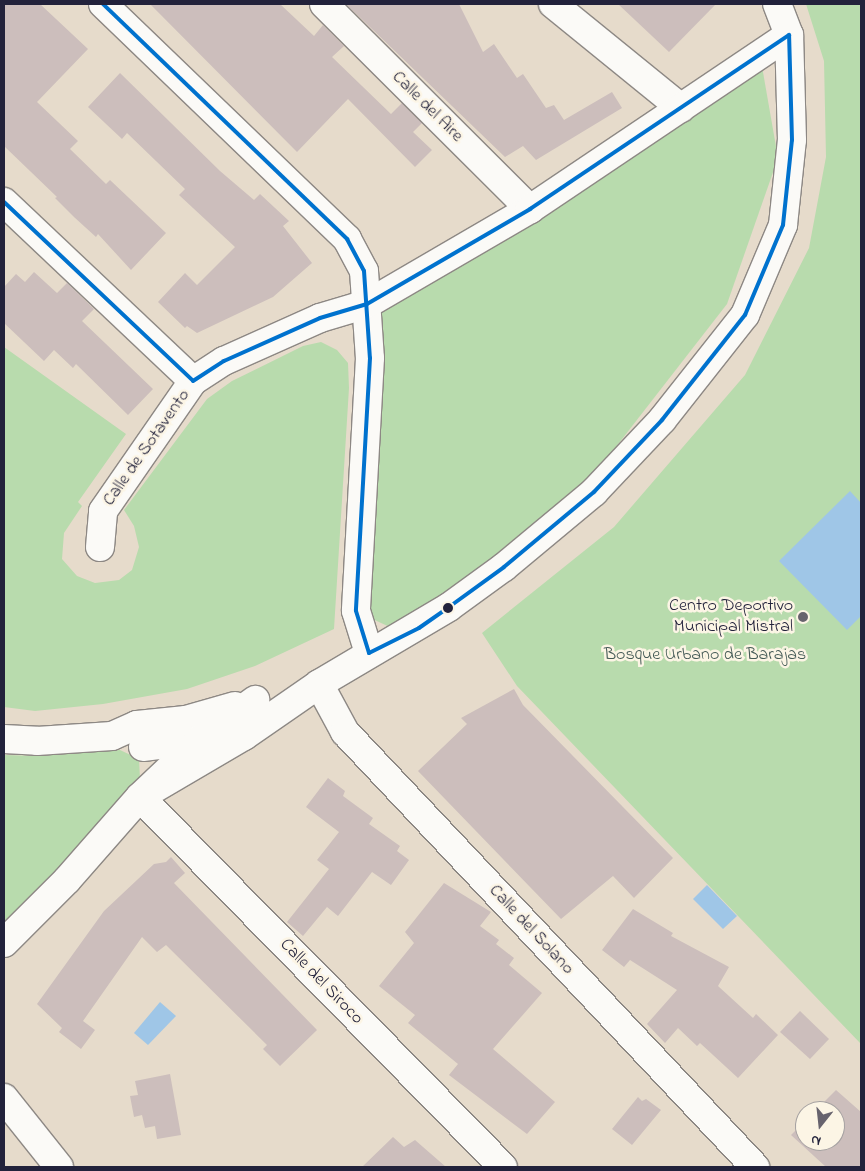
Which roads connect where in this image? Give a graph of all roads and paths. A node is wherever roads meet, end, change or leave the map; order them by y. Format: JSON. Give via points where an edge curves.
{"nodes":[{"id":1,"x":103,"y":4,"type":"edge"},
{"id":2,"x":324,"y":4,"type":"edge"},
{"id":3,"x":553,"y":4,"type":"edge"},
{"id":4,"x":777,"y":4,"type":"edge"},
{"id":5,"x":789,"y":35,"type":"junction"},
{"id":6,"x":681,"y":108,"type":"junction"},
{"id":7,"x":4,"y":202,"type":"edge"},
{"id":8,"x":530,"y":209,"type":"junction"},
{"id":9,"x":368,"y":304,"type":"junction"},
{"id":10,"x":193,"y":381,"type":"junction"},
{"id":11,"x":100,"y":547,"type":"dead end"},
{"id":12,"x":370,"y":653,"type":"junction"},
{"id":13,"x":319,"y":684,"type":"junction"},
{"id":14,"x":255,"y":700,"type":"junction"},
{"id":15,"x":112,"y":736,"type":"junction"},
{"id":16,"x":244,"y":736,"type":"junction"},
{"id":17,"x":4,"y":739,"type":"edge"},
{"id":18,"x":201,"y":739,"type":"junction"},
{"id":19,"x":143,"y":747,"type":"junction"},
{"id":20,"x":140,"y":797,"type":"junction"},
{"id":21,"x":4,"y":943,"type":"edge"},
{"id":22,"x":4,"y":1098,"type":"edge"},
{"id":23,"x":59,"y":1167,"type":"edge"},
{"id":24,"x":503,"y":1167,"type":"edge"},
{"id":25,"x":755,"y":1167,"type":"edge"}],
"edges":[{"from":1,"to":9,"type":"street","via":[[348,239],[364,271]]},
{"from":2,"to":8,"type":"street","name":"Calle del Aire"},
{"from":3,"to":6,"type":"street"},
{"from":4,"to":5,"type":"street"},
{"from":5,"to":6,"type":"street","name":"Calle de Sotavento"},
{"from":5,"to":12,"type":"street","via":[[792,140],[783,225],[745,315],[662,420],[594,492],[504,567],[449,607],[419,628]]},
{"from":6,"to":8,"type":"street","name":"Calle de Sotavento"},
{"from":7,"to":10,"type":"street"},
{"from":8,"to":9,"type":"street","name":"Calle de Sotavento"},
{"from":9,"to":10,"type":"street","name":"Calle de Sotavento","via":[[320,318],[224,360]]},
{"from":9,"to":12,"type":"street","via":[[370,358],[356,611]]},
{"from":10,"to":11,"type":"street","name":"Calle de Sotavento","via":[[103,511]]},
{"from":12,"to":13,"type":"street"},
{"from":13,"to":14,"type":"street"},
{"from":13,"to":16,"type":"street"},
{"from":13,"to":25,"type":"street","name":"Calle del Solano","via":[[345,732]]},
{"from":14,"to":15,"type":"street","via":[[186,720],[137,725]]},
{"from":14,"to":18,"type":"street"},
{"from":15,"to":17,"type":"street","via":[[37,741]]},
{"from":15,"to":19,"type":"street"},
{"from":16,"to":18,"type":"street"},
{"from":16,"to":20,"type":"street"},
{"from":18,"to":19,"type":"street"},
{"from":18,"to":20,"type":"street"},
{"from":19,"to":20,"type":"street","via":[[155,774]]},
{"from":20,"to":21,"type":"street","via":[[67,880]]},
{"from":20,"to":24,"type":"street","name":"Calle del Siroco"},
{"from":22,"to":23,"type":"street"}]}
